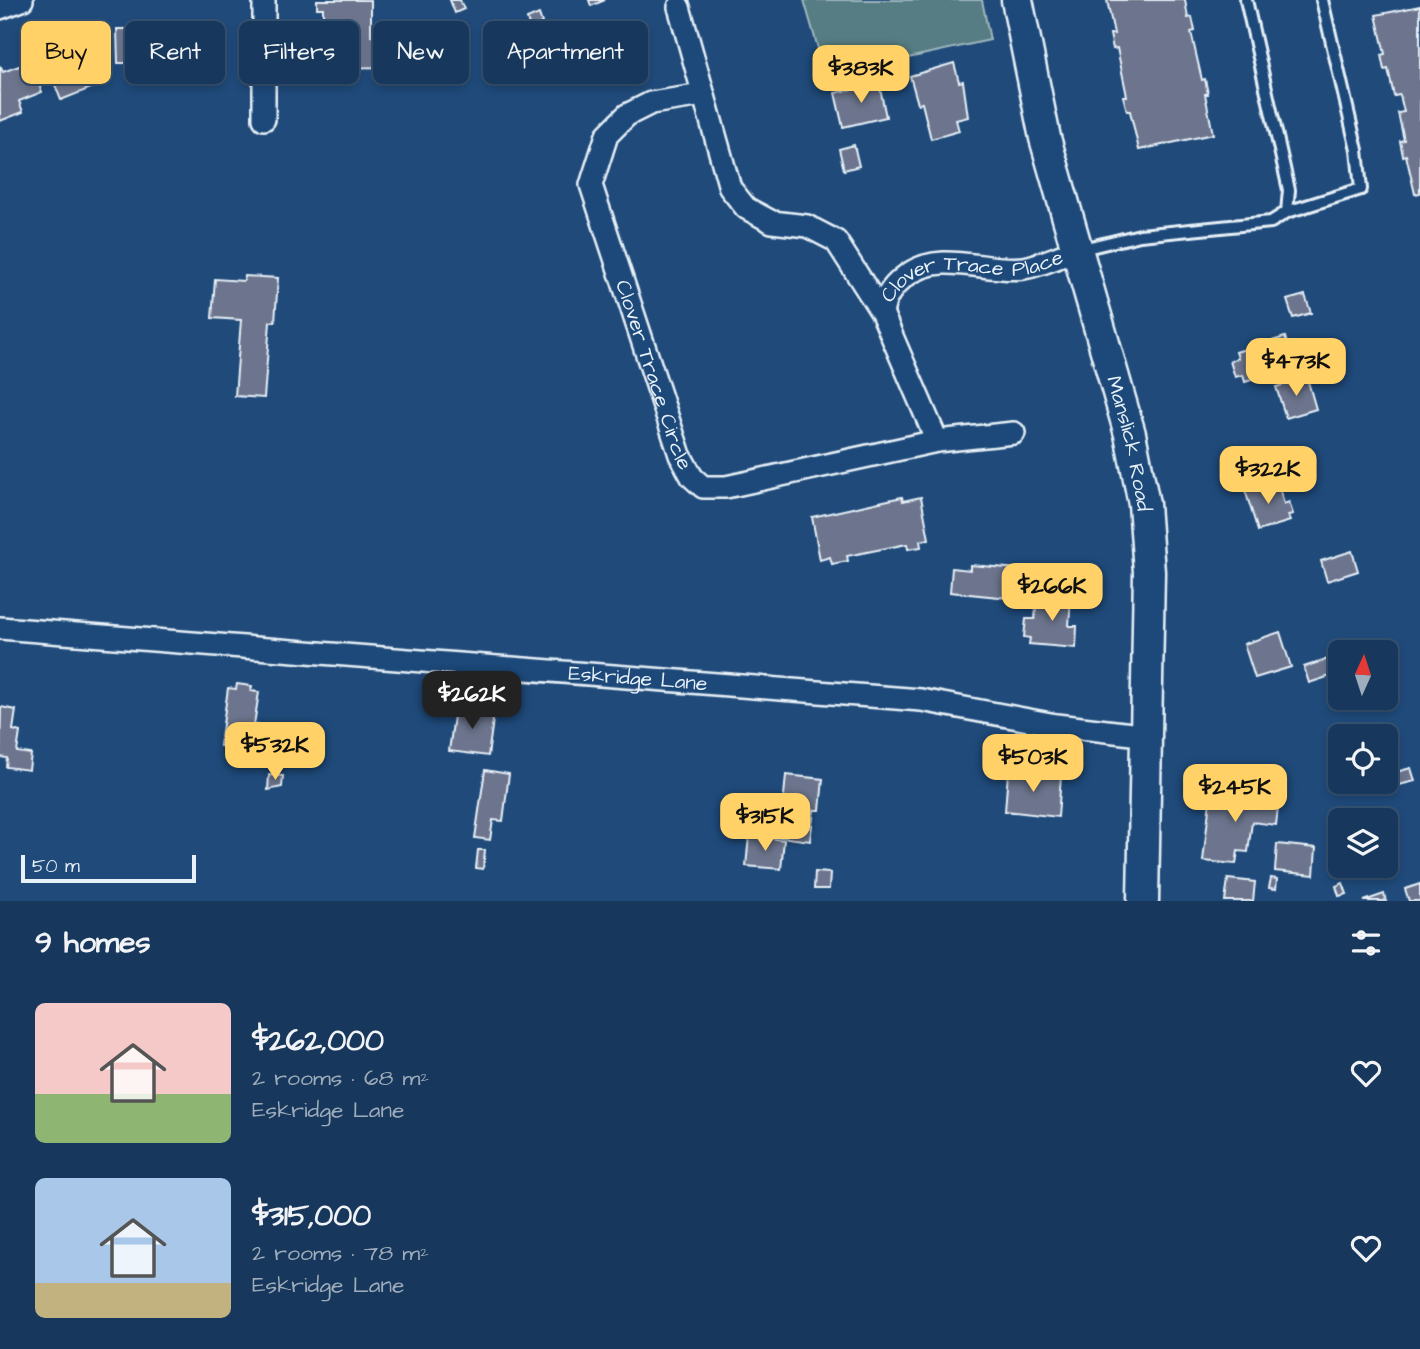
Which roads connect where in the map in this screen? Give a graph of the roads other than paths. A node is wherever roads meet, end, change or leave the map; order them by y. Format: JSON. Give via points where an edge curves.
{"nodes":[{"id":1,"x":22,"y":0,"type":"edge"},
{"id":2,"x":264,"y":0,"type":"edge"},
{"id":3,"x":1017,"y":0,"type":"edge"},
{"id":4,"x":1246,"y":0,"type":"edge"},
{"id":5,"x":1322,"y":0,"type":"edge"},
{"id":6,"x":679,"y":7,"type":"dead end"},
{"id":7,"x":0,"y":8,"type":"edge"},
{"id":8,"x":703,"y":94,"type":"junction"},
{"id":9,"x":264,"y":119,"type":"dead end"},
{"id":10,"x":1287,"y":212,"type":"junction"},
{"id":11,"x":1075,"y":251,"type":"junction"},
{"id":12,"x":882,"y":313,"type":"junction"},
{"id":13,"x":1014,"y":433,"type":"dead end"},
{"id":14,"x":937,"y":441,"type":"junction"},
{"id":15,"x":0,"y":628,"type":"edge"},
{"id":16,"x":1149,"y":736,"type":"junction"},
{"id":17,"x":1143,"y":901,"type":"edge"}],
"edges":[{"from":1,"to":7,"type":"street"},
{"from":2,"to":9,"type":"street"},
{"from":3,"to":11,"type":"main road","name":"Manslick Road","via":[[1045,138]]},
{"from":4,"to":10,"type":"lane","via":[[1289,190]]},
{"from":5,"to":10,"type":"lane","via":[[1357,150],[1361,190]]},
{"from":6,"to":8,"type":"street"},
{"from":8,"to":12,"type":"street","via":[[730,188],[746,208],[772,222],[807,226],[836,241]]},
{"from":8,"to":14,"type":"street","name":"Clover Trace Circle","via":[[651,103],[626,115],[607,135],[591,185],[680,455],[692,477],[703,487],[726,487]]},
{"from":10,"to":11,"type":"lane","via":[[1271,222],[1140,235]]},
{"from":11,"to":12,"type":"street","name":"Clover Trace Place","via":[[1025,268],[942,263],[909,273],[884,300]]},
{"from":11,"to":16,"type":"main road","name":"Manslick Road","via":[[1130,434],[1144,504],[1149,572]]},
{"from":12,"to":14,"type":"street"},
{"from":13,"to":14,"type":"street","name":"Clover Trace Circle"},
{"from":15,"to":16,"type":"street","name":"Eskridge Lane","via":[[921,701]]},
{"from":16,"to":17,"type":"main road","name":"Manslick Road"}]}
